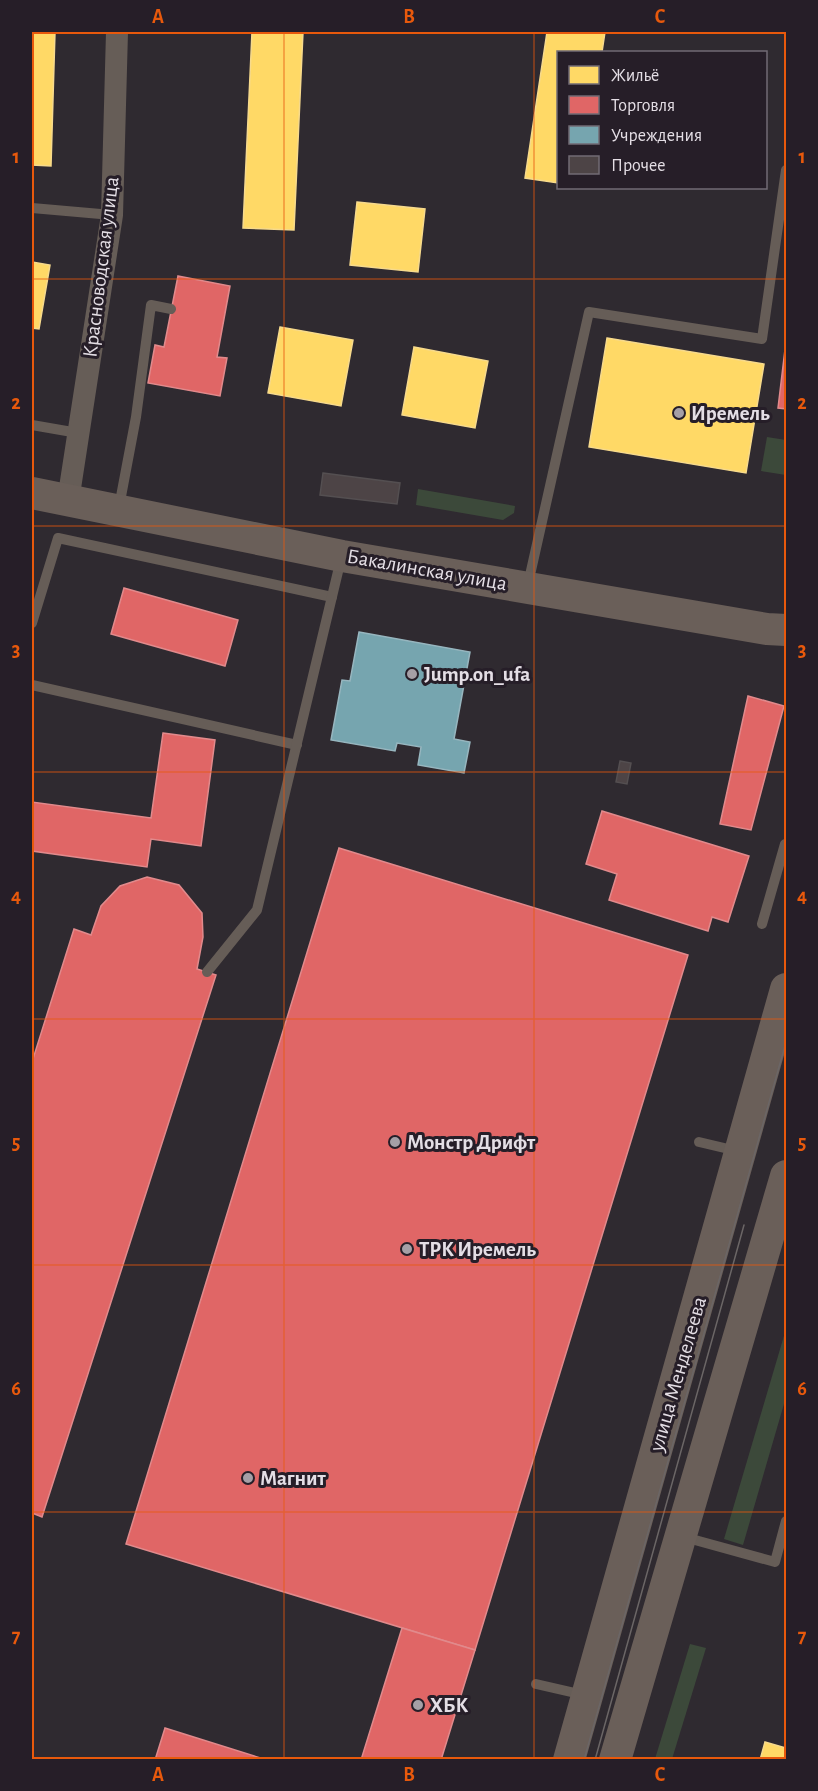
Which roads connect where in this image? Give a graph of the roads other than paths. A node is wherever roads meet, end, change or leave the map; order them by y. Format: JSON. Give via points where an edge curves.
{"nodes":[{"id":1,"x":117,"y":32,"type":"edge"},
{"id":2,"x":786,"y":171,"type":"edge"},
{"id":3,"x":32,"y":208,"type":"edge"},
{"id":4,"x":112,"y":215,"type":"junction"},
{"id":5,"x":171,"y":309,"type":"dead end"},
{"id":6,"x":32,"y":425,"type":"edge"},
{"id":7,"x":78,"y":433,"type":"junction"},
{"id":8,"x":32,"y":493,"type":"edge"},
{"id":9,"x":68,"y":501,"type":"junction"},
{"id":10,"x":118,"y":510,"type":"junction"},
{"id":11,"x":342,"y":556,"type":"junction"},
{"id":12,"x":527,"y":588,"type":"junction"},
{"id":13,"x":332,"y":597,"type":"junction"},
{"id":14,"x":32,"y":623,"type":"edge"},
{"id":15,"x":786,"y":630,"type":"edge"},
{"id":16,"x":32,"y":685,"type":"edge"},
{"id":17,"x":297,"y":745,"type":"junction"},
{"id":18,"x":785,"y":844,"type":"edge"},
{"id":19,"x":762,"y":924,"type":"dead end"},
{"id":20,"x":207,"y":972,"type":"dead end"},
{"id":21,"x":786,"y":989,"type":"edge"},
{"id":22,"x":699,"y":1142,"type":"dead end"},
{"id":23,"x":740,"y":1152,"type":"junction"},
{"id":24,"x":786,"y":1179,"type":"edge"},
{"id":25,"x":786,"y":1521,"type":"edge"},
{"id":26,"x":681,"y":1536,"type":"junction"},
{"id":27,"x":536,"y":1684,"type":"dead end"},
{"id":28,"x":587,"y":1696,"type":"junction"},
{"id":29,"x":569,"y":1760,"type":"edge"},
{"id":30,"x":615,"y":1760,"type":"edge"}],
"edges":[{"from":1,"to":4,"type":"street","name":"Красноводская улица"},
{"from":2,"to":12,"type":"lane","via":[[762,339],[589,312]]},
{"from":3,"to":4,"type":"lane"},
{"from":4,"to":7,"type":"street","name":"Красноводская улица"},
{"from":5,"to":10,"type":"lane","via":[[151,305]]},
{"from":6,"to":7,"type":"lane"},
{"from":7,"to":9,"type":"street","name":"Красноводская улица"},
{"from":8,"to":9,"type":"main road","name":"Бакалинская улица"},
{"from":9,"to":10,"type":"main road","name":"Бакалинская улица"},
{"from":10,"to":11,"type":"main road","name":"Бакалинская улица"},
{"from":11,"to":12,"type":"main road","name":"Бакалинская улица"},
{"from":11,"to":13,"type":"lane"},
{"from":12,"to":15,"type":"main road","name":"Бакалинская улица"},
{"from":13,"to":14,"type":"lane","via":[[58,538]]},
{"from":13,"to":17,"type":"lane"},
{"from":16,"to":17,"type":"lane"},
{"from":17,"to":20,"type":"lane","via":[[257,910]]},
{"from":18,"to":19,"type":"lane"},
{"from":21,"to":23,"type":"main road","name":"улица Менделеева"},
{"from":22,"to":23,"type":"lane"},
{"from":23,"to":28,"type":"main road","name":"улица Менделеева"},
{"from":24,"to":26,"type":"main road"},
{"from":25,"to":26,"type":"lane","via":[[775,1562]]},
{"from":26,"to":30,"type":"main road"},
{"from":27,"to":28,"type":"lane"},
{"from":28,"to":29,"type":"main road","name":"улица Менделеева"}]}
